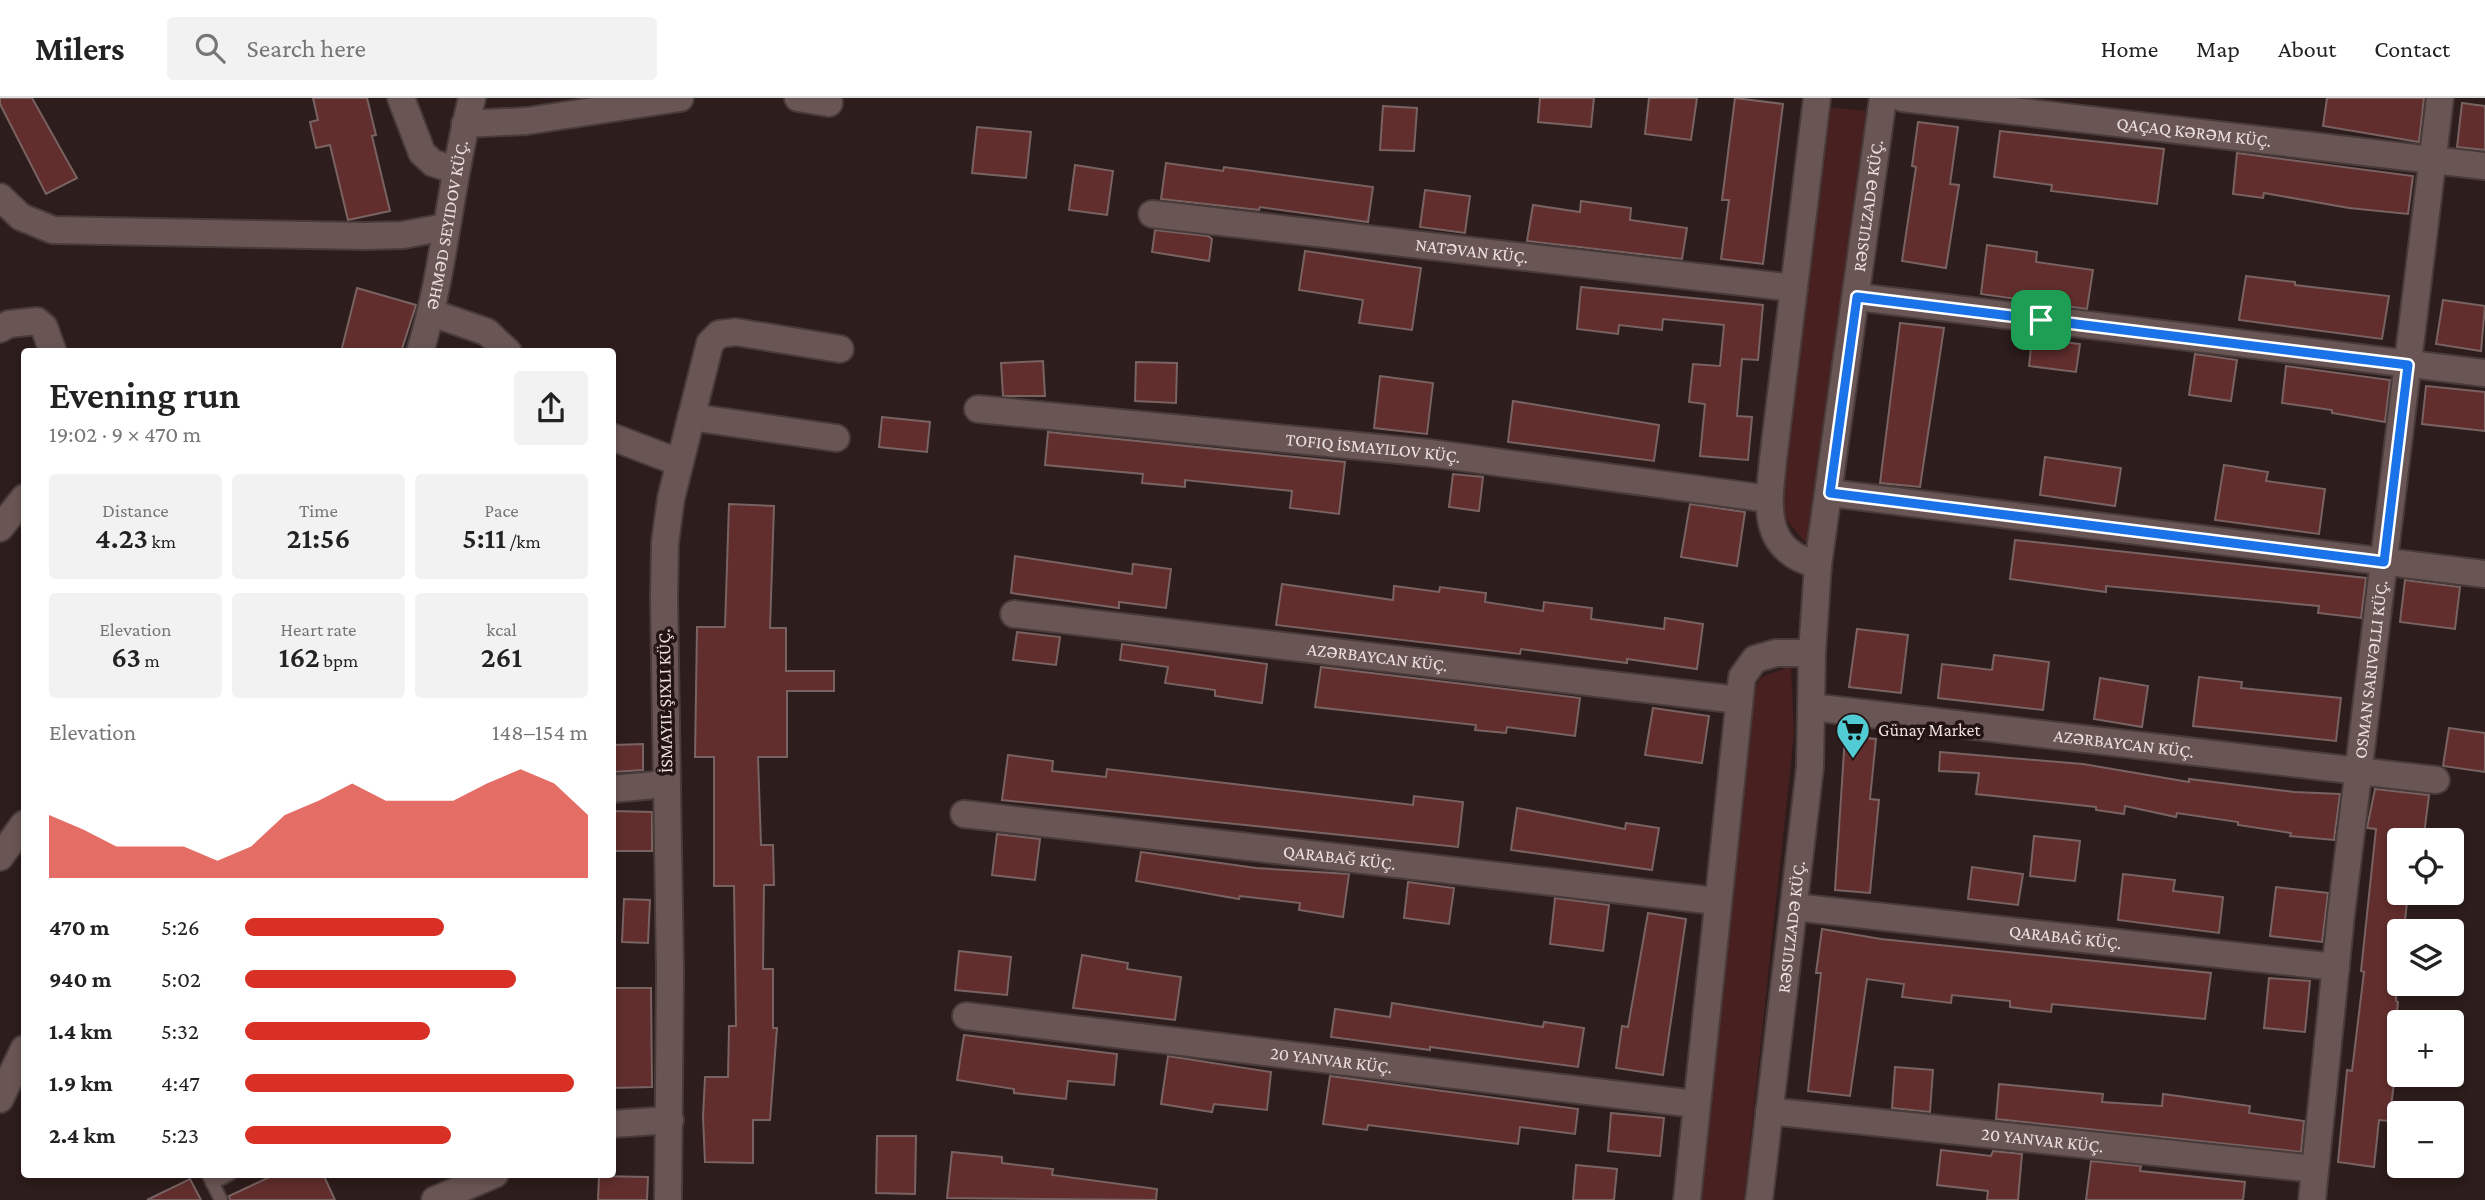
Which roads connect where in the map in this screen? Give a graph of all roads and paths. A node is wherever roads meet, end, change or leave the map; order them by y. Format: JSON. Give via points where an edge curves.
{"nodes":[{"id":1,"x":401,"y":98,"type":"edge"},
{"id":2,"x":472,"y":98,"type":"edge"},
{"id":3,"x":680,"y":98,"type":"edge"},
{"id":4,"x":798,"y":98,"type":"edge"},
{"id":5,"x":1817,"y":98,"type":"edge"},
{"id":6,"x":1883,"y":98,"type":"edge"},
{"id":7,"x":1902,"y":98,"type":"edge"},
{"id":8,"x":2440,"y":98,"type":"edge"},
{"id":9,"x":829,"y":103,"type":"dead end"},
{"id":10,"x":465,"y":124,"type":"junction"},
{"id":11,"x":2432,"y":159,"type":"junction"},
{"id":12,"x":2485,"y":166,"type":"edge"},
{"id":13,"x":455,"y":170,"type":"junction"},
{"id":14,"x":0,"y":197,"type":"edge"},
{"id":15,"x":1152,"y":214,"type":"dead end"},
{"id":16,"x":446,"y":227,"type":"junction"},
{"id":17,"x":1794,"y":288,"type":"junction"},
{"id":18,"x":1857,"y":297,"type":"junction"},
{"id":19,"x":432,"y":313,"type":"junction"},
{"id":20,"x":0,"y":329,"type":"edge"},
{"id":21,"x":51,"y":348,"type":"edge"},
{"id":22,"x":421,"y":348,"type":"edge"},
{"id":23,"x":504,"y":348,"type":"edge"},
{"id":24,"x":840,"y":349,"type":"dead end"},
{"id":25,"x":2408,"y":365,"type":"junction"},
{"id":26,"x":2485,"y":373,"type":"edge"},
{"id":27,"x":978,"y":409,"type":"dead end"},
{"id":28,"x":691,"y":417,"type":"junction"},
{"id":29,"x":836,"y":438,"type":"dead end"},
{"id":30,"x":616,"y":439,"type":"edge"},
{"id":31,"x":678,"y":462,"type":"junction"},
{"id":32,"x":1830,"y":493,"type":"junction"},
{"id":33,"x":1769,"y":499,"type":"junction"},
{"id":34,"x":21,"y":502,"type":"edge"},
{"id":35,"x":0,"y":528,"type":"edge"},
{"id":36,"x":2384,"y":562,"type":"junction"},
{"id":37,"x":1818,"y":565,"type":"junction"},
{"id":38,"x":2485,"y":574,"type":"edge"},
{"id":39,"x":1014,"y":614,"type":"dead end"},
{"id":40,"x":1812,"y":653,"type":"junction"},
{"id":41,"x":1739,"y":700,"type":"junction"},
{"id":42,"x":1811,"y":708,"type":"junction"},
{"id":43,"x":2358,"y":770,"type":"junction"},
{"id":44,"x":2436,"y":780,"type":"dead end"},
{"id":45,"x":666,"y":784,"type":"junction"},
{"id":46,"x":616,"y":789,"type":"edge"},
{"id":47,"x":964,"y":814,"type":"dead end"},
{"id":48,"x":21,"y":828,"type":"edge"},
{"id":49,"x":0,"y":857,"type":"edge"},
{"id":50,"x":1716,"y":901,"type":"junction"},
{"id":51,"x":1794,"y":907,"type":"junction"},
{"id":52,"x":2336,"y":968,"type":"junction"},
{"id":53,"x":966,"y":1016,"type":"dead end"},
{"id":54,"x":21,"y":1055,"type":"edge"},
{"id":55,"x":0,"y":1100,"type":"edge"},
{"id":56,"x":1695,"y":1104,"type":"junction"},
{"id":57,"x":1769,"y":1111,"type":"junction"},
{"id":58,"x":670,"y":1120,"type":"junction"},
{"id":59,"x":616,"y":1124,"type":"edge"},
{"id":60,"x":2315,"y":1169,"type":"junction"},
{"id":61,"x":486,"y":1178,"type":"edge"},
{"id":62,"x":210,"y":1179,"type":"edge"},
{"id":63,"x":220,"y":1200,"type":"edge"},
{"id":64,"x":435,"y":1200,"type":"edge"},
{"id":65,"x":668,"y":1200,"type":"edge"},
{"id":66,"x":1686,"y":1200,"type":"edge"},
{"id":67,"x":1759,"y":1200,"type":"edge"},
{"id":68,"x":2312,"y":1200,"type":"edge"}],
"edges":[{"from":1,"to":13,"type":"street","via":[[422,153],[433,163]]},
{"from":2,"to":10,"type":"street","name":"ƏHMƏD SEYIDOV KÜÇ."},
{"from":3,"to":10,"type":"street","via":[[527,121]]},
{"from":4,"to":9,"type":"street"},
{"from":5,"to":17,"type":"street"},
{"from":6,"to":18,"type":"street","name":"RƏSULZADƏ KÜÇ."},
{"from":7,"to":11,"type":"street","name":"QAÇAQ KƏRƏM KÜÇ."},
{"from":8,"to":11,"type":"street"},
{"from":10,"to":13,"type":"street","name":"ƏHMƏD SEYIDOV KÜÇ."},
{"from":11,"to":12,"type":"street","name":"QAÇAQ KƏRƏM KÜÇ."},
{"from":11,"to":25,"type":"street"},
{"from":13,"to":16,"type":"street","name":"ƏHMƏD SEYIDOV KÜÇ."},
{"from":14,"to":16,"type":"street","via":[[20,218],[52,230],[364,236]]},
{"from":15,"to":17,"type":"street","name":"NATƏVAN KÜÇ."},
{"from":16,"to":19,"type":"street","name":"ƏHMƏD SEYIDOV KÜÇ."},
{"from":17,"to":33,"type":"street"},
{"from":18,"to":25,"type":"street"},
{"from":18,"to":32,"type":"street","name":"RƏSULZADƏ KÜÇ."},
{"from":19,"to":22,"type":"street","name":"ƏHMƏD SEYIDOV KÜÇ."},
{"from":19,"to":23,"type":"street","via":[[487,331]]},
{"from":20,"to":21,"type":"street","via":[[37,321],[44,327]]},
{"from":24,"to":28,"type":"street","via":[[736,331],[719,334],[710,343]]},
{"from":25,"to":26,"type":"street"},
{"from":25,"to":36,"type":"street"},
{"from":27,"to":33,"type":"street","via":[[1430,453]]},
{"from":28,"to":29,"type":"street"},
{"from":28,"to":31,"type":"street"},
{"from":30,"to":31,"type":"street"},
{"from":31,"to":45,"type":"street","via":[[665,543]]},
{"from":32,"to":36,"type":"street"},
{"from":32,"to":37,"type":"street","name":"RƏSULZADƏ KÜÇ."},
{"from":33,"to":37,"type":"street","via":[[1774,534],[1800,560]]},
{"from":34,"to":35,"type":"street"},
{"from":36,"to":38,"type":"street"},
{"from":36,"to":43,"type":"street"},
{"from":37,"to":40,"type":"street","name":"RƏSULZADƏ KÜÇ."},
{"from":39,"to":41,"type":"street","name":"AZƏRBAYCAN KÜÇ."},
{"from":40,"to":41,"type":"street","via":[[1776,653],[1755,659],[1742,677]]},
{"from":40,"to":42,"type":"street","name":"RƏSULZADƏ KÜÇ."},
{"from":41,"to":50,"type":"street"},
{"from":42,"to":43,"type":"street","name":"AZƏRBAYCAN KÜÇ."},
{"from":42,"to":51,"type":"street","name":"RƏSULZADƏ KÜÇ.","via":[[1810,767]]},
{"from":43,"to":44,"type":"street","name":"AZƏRBAYCAN KÜÇ."},
{"from":43,"to":52,"type":"street"},
{"from":45,"to":46,"type":"street"},
{"from":45,"to":58,"type":"street"},
{"from":47,"to":50,"type":"street","name":"QARABAĞ KÜÇ."},
{"from":48,"to":49,"type":"street"},
{"from":50,"to":56,"type":"street"},
{"from":51,"to":52,"type":"street","name":"QARABAĞ KÜÇ."},
{"from":51,"to":57,"type":"street","name":"RƏSULZADƏ KÜÇ."},
{"from":52,"to":60,"type":"street"},
{"from":53,"to":56,"type":"street","name":"20 YANVAR KÜÇ."},
{"from":54,"to":55,"type":"street"},
{"from":56,"to":66,"type":"street"},
{"from":57,"to":60,"type":"street","name":"20 YANVAR KÜÇ."},
{"from":57,"to":67,"type":"street","name":"RƏSULZADƏ KÜÇ."},
{"from":58,"to":59,"type":"street"},
{"from":58,"to":65,"type":"street"},
{"from":60,"to":68,"type":"street"},
{"from":61,"to":64,"type":"street"},
{"from":62,"to":63,"type":"lane"}]}
